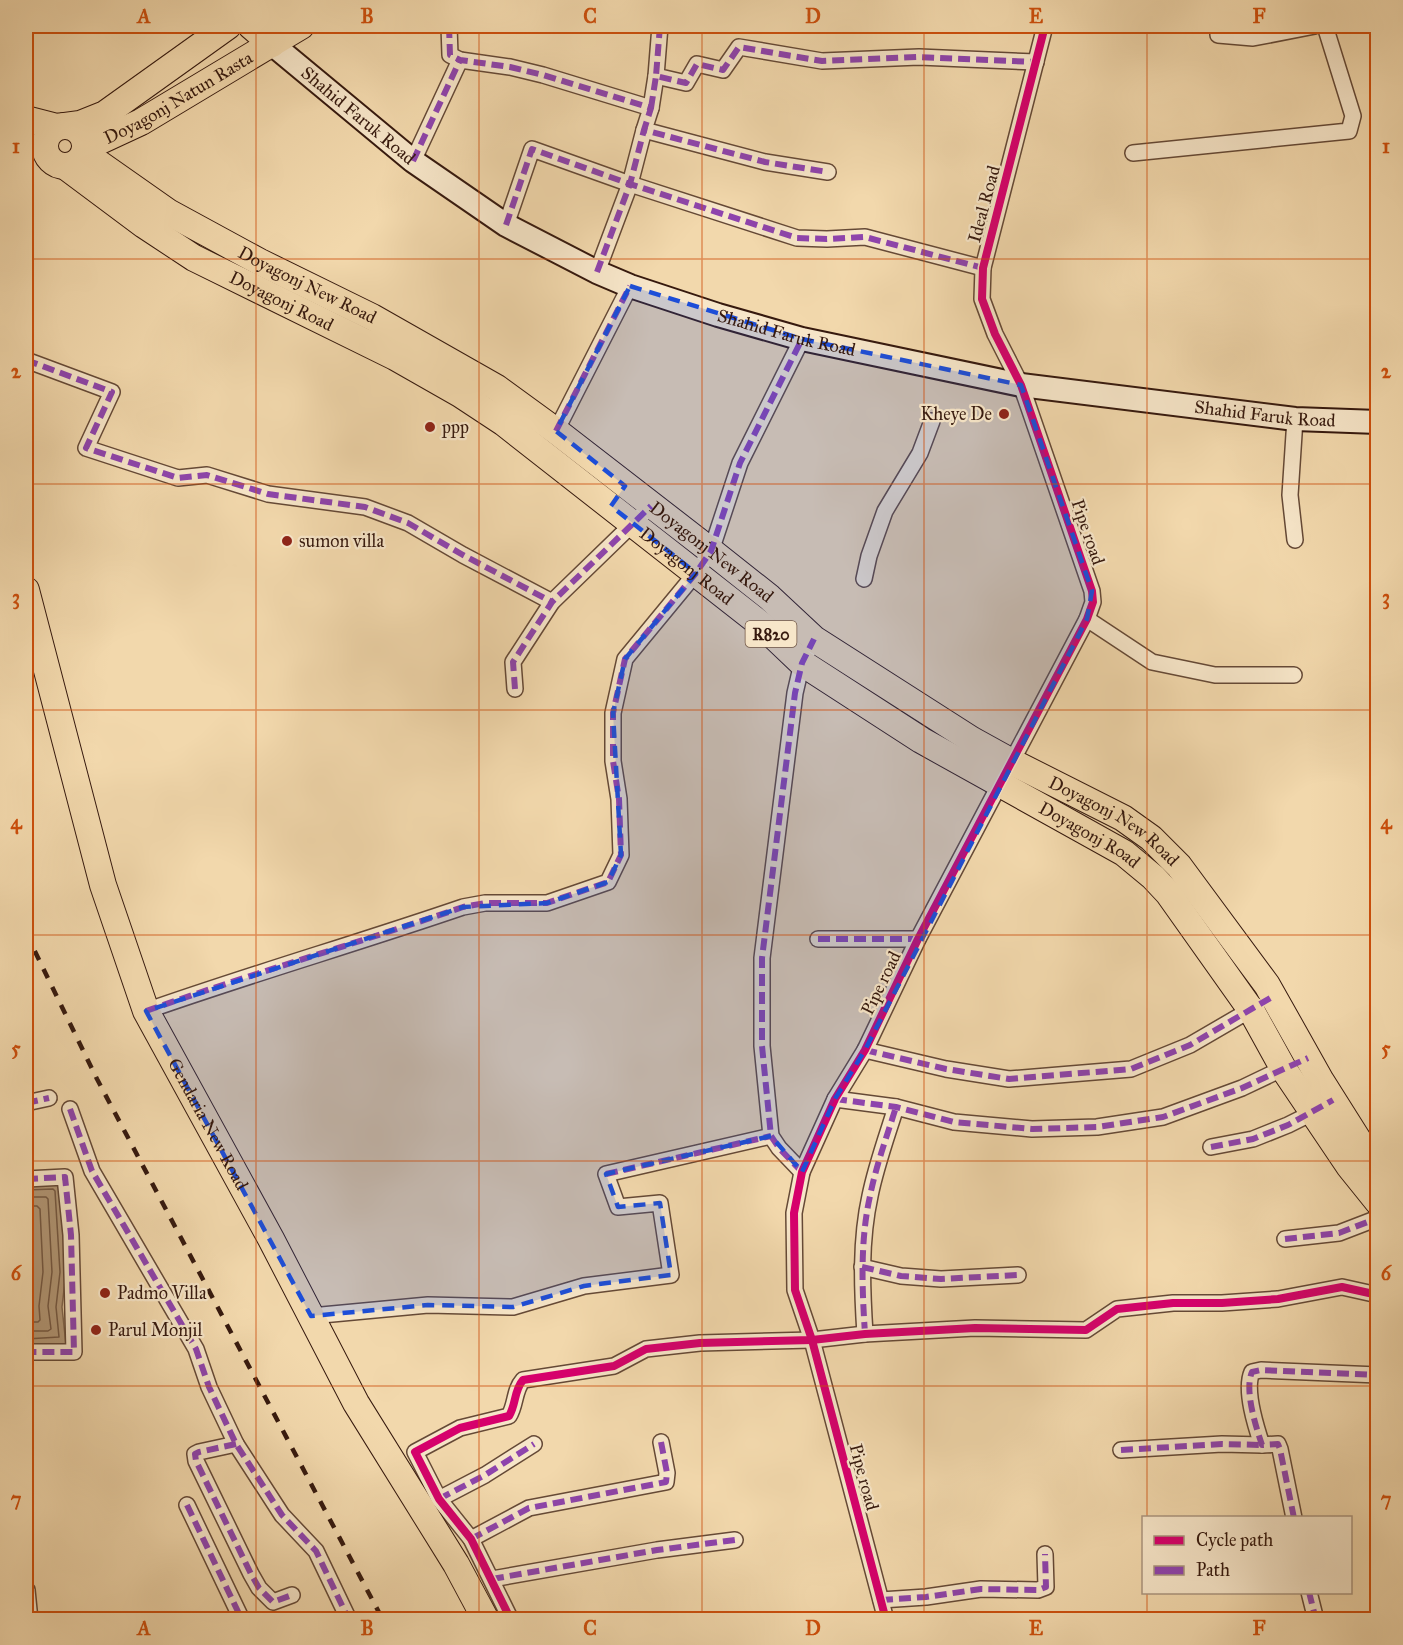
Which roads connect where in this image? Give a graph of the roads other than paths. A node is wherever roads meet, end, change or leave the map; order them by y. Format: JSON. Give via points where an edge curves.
{"nodes":[{"id":1,"x":228,"y":26,"type":"edge"},
{"id":2,"x":251,"y":26,"type":"edge"},
{"id":3,"x":301,"y":26,"type":"edge"},
{"id":4,"x":449,"y":26,"type":"edge"},
{"id":5,"x":660,"y":26,"type":"edge"},
{"id":6,"x":1045,"y":26,"type":"edge"},
{"id":7,"x":1315,"y":26,"type":"edge"},
{"id":8,"x":1325,"y":26,"type":"edge"},
{"id":9,"x":1218,"y":35,"type":"dead end"},
{"id":10,"x":272,"y":44,"type":"junction"},
{"id":11,"x":460,"y":60,"type":"junction"},
{"id":12,"x":1036,"y":62,"type":"junction"},
{"id":13,"x":656,"y":76,"type":"junction"},
{"id":14,"x":651,"y":108,"type":"junction"},
{"id":15,"x":26,"y":119,"type":"edge"},
{"id":16,"x":61,"y":127,"type":"junction"},
{"id":17,"x":645,"y":130,"type":"junction"},
{"id":18,"x":118,"y":133,"type":"junction"},
{"id":19,"x":1133,"y":153,"type":"dead end"},
{"id":20,"x":61,"y":154,"type":"edge"},
{"id":21,"x":413,"y":161,"type":"junction"},
{"id":22,"x":828,"y":172,"type":"dead end"},
{"id":23,"x":118,"y":176,"type":"junction"},
{"id":24,"x":630,"y":184,"type":"junction"},
{"id":25,"x":506,"y":225,"type":"junction"},
{"id":26,"x":983,"y":268,"type":"junction"},
{"id":27,"x":597,"y":272,"type":"junction"},
{"id":28,"x":630,"y":286,"type":"junction"},
{"id":29,"x":802,"y":339,"type":"junction"},
{"id":30,"x":26,"y":360,"type":"edge"},
{"id":31,"x":1021,"y":385,"type":"junction"},
{"id":32,"x":1295,"y":419,"type":"junction"},
{"id":33,"x":932,"y":421,"type":"dead end"},
{"id":34,"x":1377,"y":422,"type":"edge"},
{"id":35,"x":556,"y":430,"type":"junction"},
{"id":36,"x":618,"y":496,"type":"junction"},
{"id":37,"x":642,"y":515,"type":"junction"},
{"id":38,"x":1295,"y":540,"type":"dead end"},
{"id":39,"x":711,"y":551,"type":"junction"},
{"id":40,"x":696,"y":573,"type":"junction"},
{"id":41,"x":864,"y":579,"type":"dead end"},
{"id":42,"x":26,"y":590,"type":"edge"},
{"id":43,"x":552,"y":602,"type":"junction"},
{"id":44,"x":1087,"y":619,"type":"junction"},
{"id":45,"x":814,"y":639,"type":"junction"},
{"id":46,"x":802,"y":663,"type":"junction"},
{"id":47,"x":1294,"y":675,"type":"dead end"},
{"id":48,"x":515,"y":689,"type":"dead end"},
{"id":49,"x":1005,"y":772,"type":"junction"},
{"id":50,"x":818,"y":939,"type":"dead end"},
{"id":51,"x":918,"y":939,"type":"junction"},
{"id":52,"x":1272,"y":997,"type":"junction"},
{"id":53,"x":1251,"y":1010,"type":"junction"},
{"id":54,"x":146,"y":1011,"type":"junction"},
{"id":55,"x":865,"y":1050,"type":"junction"},
{"id":56,"x":1308,"y":1058,"type":"junction"},
{"id":57,"x":1283,"y":1068,"type":"junction"},
{"id":58,"x":49,"y":1098,"type":"dead end"},
{"id":59,"x":835,"y":1099,"type":"junction"},
{"id":60,"x":26,"y":1103,"type":"edge"},
{"id":61,"x":1323,"y":1106,"type":"junction"},
{"id":62,"x":896,"y":1107,"type":"junction"},
{"id":63,"x":70,"y":1109,"type":"dead end"},
{"id":64,"x":771,"y":1136,"type":"junction"},
{"id":65,"x":1211,"y":1147,"type":"dead end"},
{"id":66,"x":1377,"y":1166,"type":"edge"},
{"id":67,"x":802,"y":1172,"type":"junction"},
{"id":68,"x":26,"y":1179,"type":"edge"},
{"id":69,"x":1377,"y":1202,"type":"edge"},
{"id":70,"x":1377,"y":1218,"type":"edge"},
{"id":71,"x":1285,"y":1239,"type":"dead end"},
{"id":72,"x":862,"y":1268,"type":"junction"},
{"id":73,"x":1018,"y":1275,"type":"dead end"},
{"id":74,"x":1377,"y":1294,"type":"edge"},
{"id":75,"x":311,"y":1316,"type":"junction"},
{"id":76,"x":865,"y":1334,"type":"junction"},
{"id":77,"x":812,"y":1340,"type":"junction"},
{"id":78,"x":26,"y":1352,"type":"edge"},
{"id":79,"x":1377,"y":1375,"type":"edge"},
{"id":80,"x":661,"y":1442,"type":"dead end"},
{"id":81,"x":236,"y":1444,"type":"junction"},
{"id":82,"x":534,"y":1444,"type":"dead end"},
{"id":83,"x":1262,"y":1445,"type":"junction"},
{"id":84,"x":1121,"y":1450,"type":"dead end"},
{"id":85,"x":439,"y":1499,"type":"junction"},
{"id":86,"x":187,"y":1505,"type":"dead end"},
{"id":87,"x":1294,"y":1516,"type":"edge"},
{"id":88,"x":471,"y":1539,"type":"junction"},
{"id":89,"x":735,"y":1540,"type":"dead end"},
{"id":90,"x":1045,"y":1554,"type":"dead end"},
{"id":91,"x":492,"y":1579,"type":"junction"},
{"id":92,"x":27,"y":1590,"type":"dead end"},
{"id":93,"x":1309,"y":1594,"type":"edge"},
{"id":94,"x":292,"y":1595,"type":"dead end"},
{"id":95,"x":881,"y":1600,"type":"junction"},
{"id":96,"x":30,"y":1620,"type":"edge"},
{"id":97,"x":243,"y":1620,"type":"edge"},
{"id":98,"x":350,"y":1620,"type":"edge"},
{"id":99,"x":486,"y":1620,"type":"edge"},
{"id":100,"x":511,"y":1620,"type":"edge"},
{"id":101,"x":886,"y":1620,"type":"edge"},
{"id":102,"x":1316,"y":1620,"type":"edge"}],
"edges":[{"from":1,"to":16,"type":"main road","name":"Doyagonj Natun Rasta","via":[[105,114]]},
{"from":2,"to":10,"type":"main road"},
{"from":3,"to":10,"type":"main road","name":"Doyagonj Natun Rasta"},
{"from":4,"to":11,"type":"street","via":[[450,55]]},
{"from":5,"to":13,"type":"street"},
{"from":6,"to":12,"type":"street","name":"Ideal Road"},
{"from":7,"to":9,"type":"street","via":[[1253,38]]},
{"from":8,"to":19,"type":"street","via":[[1353,116],[1349,131]]},
{"from":10,"to":18,"type":"main road","name":"Doyagonj Natun Rasta"},
{"from":10,"to":21,"type":"main road","name":"Shahid Faruk Road"},
{"from":11,"to":14,"type":"street","via":[[543,75]]},
{"from":11,"to":21,"type":"street"},
{"from":12,"to":13,"type":"street","via":[[919,57],[822,61],[739,47],[723,70],[697,64],[686,83]]},
{"from":12,"to":26,"type":"street","name":"Ideal Road"},
{"from":13,"to":14,"type":"street"},
{"from":14,"to":17,"type":"street"},
{"from":15,"to":16,"type":"main road"},
{"from":16,"to":20,"type":"main road","via":[[46,139]]},
{"from":16,"to":20,"type":"main road","via":[[73,128],[84,138]]},
{"from":17,"to":22,"type":"street","via":[[765,162]]},
{"from":17,"to":24,"type":"street"},
{"from":18,"to":20,"type":"main road","name":"Doyagonj Natun Rasta"},
{"from":18,"to":23,"type":"main road","via":[[112,146]]},
{"from":20,"to":23,"type":"main road","name":"Doyagonj New Road","number":"R820"},
{"from":20,"to":36,"type":"main road","name":"Doyagonj Road","number":"R820","via":[[144,225],[194,258],[395,357]]},
{"from":21,"to":25,"type":"main road","name":"Shahid Faruk Road"},
{"from":23,"to":35,"type":"main road","name":"Doyagonj New Road","number":"R820","via":[[168,212],[372,317],[497,388]]},
{"from":24,"to":25,"type":"street","via":[[532,149]]},
{"from":24,"to":26,"type":"street","via":[[797,238],[865,237]]},
{"from":24,"to":27,"type":"street"},
{"from":25,"to":27,"type":"main road","name":"Shahid Faruk Road"},
{"from":26,"to":31,"type":"street","name":"Ideal Road","via":[[982,299]]},
{"from":27,"to":28,"type":"main road","name":"Shahid Faruk Road"},
{"from":28,"to":29,"type":"main road","name":"Shahid Faruk Road"},
{"from":28,"to":35,"type":"street"},
{"from":29,"to":31,"type":"main road","name":"Shahid Faruk Road"},
{"from":29,"to":39,"type":"street","via":[[740,463]]},
{"from":30,"to":43,"type":"street","via":[[112,392],[86,448],[178,478],[207,475],[268,494],[364,507],[408,523]]},
{"from":31,"to":32,"type":"main road","name":"Shahid Faruk Road"},
{"from":31,"to":44,"type":"street","name":"Pipe road","via":[[1092,591]]},
{"from":32,"to":34,"type":"main road","name":"Shahid Faruk Road"},
{"from":32,"to":38,"type":"street","via":[[1290,495]]},
{"from":33,"to":41,"type":"street","via":[[920,453],[885,511]]},
{"from":35,"to":36,"type":"main road","name":"Doyagonj New Road","number":"R820"},
{"from":36,"to":37,"type":"main road","name":"Doyagonj New Road","number":"R820"},
{"from":37,"to":39,"type":"main road","name":"Doyagonj New Road","number":"R820"},
{"from":37,"to":40,"type":"main road","name":"Doyagonj Road","number":"R820"},
{"from":37,"to":43,"type":"street"},
{"from":39,"to":40,"type":"street"},
{"from":39,"to":45,"type":"main road","name":"Doyagonj New Road","number":"R820"},
{"from":40,"to":46,"type":"main road","name":"Doyagonj Road","number":"R820"},
{"from":40,"to":54,"type":"street","via":[[625,659],[613,713],[621,855],[608,882],[547,903],[463,907]]},
{"from":42,"to":54,"type":"main road","name":"Gendaria New Road","via":[[103,885]]},
{"from":43,"to":48,"type":"street","via":[[513,662]]},
{"from":44,"to":47,"type":"street","via":[[1152,662],[1215,675]]},
{"from":44,"to":49,"type":"street","name":"Pipe road"},
{"from":45,"to":46,"type":"street"},
{"from":45,"to":49,"type":"main road","name":"Doyagonj New Road","number":"R820","via":[[972,740]]},
{"from":46,"to":49,"type":"main road","name":"Doyagonj Road","number":"R820","via":[[921,740]]},
{"from":46,"to":64,"type":"street","via":[[762,958],[762,1046]]},
{"from":49,"to":51,"type":"street","name":"Pipe road"},
{"from":49,"to":52,"type":"main road","name":"Doyagonj New Road","number":"R820","via":[[1123,818],[1151,838],[1179,866]]},
{"from":49,"to":53,"type":"main road","name":"Doyagonj Road","number":"R820","via":[[1153,877]]},
{"from":50,"to":51,"type":"street"},
{"from":51,"to":55,"type":"street","name":"Pipe road"},
{"from":52,"to":53,"type":"street"},
{"from":52,"to":56,"type":"main road","name":"Doyagonj New Road","number":"R820"},
{"from":53,"to":55,"type":"street","via":[[1190,1045],[1131,1069],[1009,1079]]},
{"from":53,"to":57,"type":"main road","name":"Doyagonj Road","number":"R820"},
{"from":54,"to":75,"type":"main road","name":"Gendaria New Road"},
{"from":55,"to":59,"type":"street","name":"Pipe road"},
{"from":56,"to":57,"type":"street"},
{"from":56,"to":61,"type":"main road","name":"Doyagonj New Road","number":"R820"},
{"from":57,"to":61,"type":"main road","name":"Doyagonj Road","number":"R820"},
{"from":57,"to":62,"type":"street","via":[[1242,1088],[1162,1117],[1097,1127],[1032,1129],[954,1122]]},
{"from":58,"to":60,"type":"street"},
{"from":59,"to":62,"type":"street"},
{"from":59,"to":67,"type":"street","name":"Pipe road"},
{"from":61,"to":65,"type":"street","via":[[1253,1139]]},
{"from":61,"to":66,"type":"main road","name":"Doyagonj New Road","number":"R820"},
{"from":61,"to":69,"type":"main road","name":"Doyagonj Road","number":"R820","via":[[1348,1166]]},
{"from":62,"to":72,"type":"street","via":[[870,1195]]},
{"from":63,"to":81,"type":"street","via":[[92,1170],[196,1349]]},
{"from":64,"to":67,"type":"street"},
{"from":64,"to":75,"type":"street","via":[[606,1174],[618,1207],[660,1203],[671,1275],[584,1286],[513,1306],[428,1305]]},
{"from":67,"to":77,"type":"street","name":"Pipe road","via":[[794,1213],[795,1290]]},
{"from":68,"to":78,"type":"street","via":[[65,1177],[74,1352]]},
{"from":70,"to":71,"type":"street","via":[[1339,1233]]},
{"from":72,"to":73,"type":"street","via":[[941,1279]]},
{"from":72,"to":76,"type":"street"},
{"from":74,"to":76,"type":"street","via":[[1342,1287],[1278,1299],[1117,1309],[1086,1330],[975,1328]]},
{"from":75,"to":99,"type":"main road","name":"Gendaria New Road","via":[[356,1402]]},
{"from":76,"to":77,"type":"street"},
{"from":77,"to":85,"type":"street","via":[[700,1343],[646,1349],[614,1366],[523,1380],[509,1416],[460,1428],[415,1452]]},
{"from":77,"to":95,"type":"street","name":"Pipe road"},
{"from":79,"to":83,"type":"street","via":[[1252,1372],[1249,1379],[1254,1422]]},
{"from":80,"to":88,"type":"street","via":[[666,1482],[529,1508]]},
{"from":81,"to":94,"type":"street","via":[[195,1454],[196,1461],[259,1588],[273,1602]]},
{"from":81,"to":98,"type":"street","via":[[282,1515],[316,1551]]},
{"from":82,"to":85,"type":"street"},
{"from":83,"to":84,"type":"street"},
{"from":83,"to":87,"type":"street","via":[[1278,1444]]},
{"from":85,"to":88,"type":"street"},
{"from":86,"to":97,"type":"street"},
{"from":88,"to":91,"type":"street"},
{"from":89,"to":91,"type":"street"},
{"from":90,"to":95,"type":"street","via":[[1046,1587],[1038,1590],[981,1589]]},
{"from":91,"to":100,"type":"street"},
{"from":92,"to":96,"type":"street"},
{"from":93,"to":102,"type":"street"},
{"from":95,"to":101,"type":"street","name":"Pipe road"}]}
